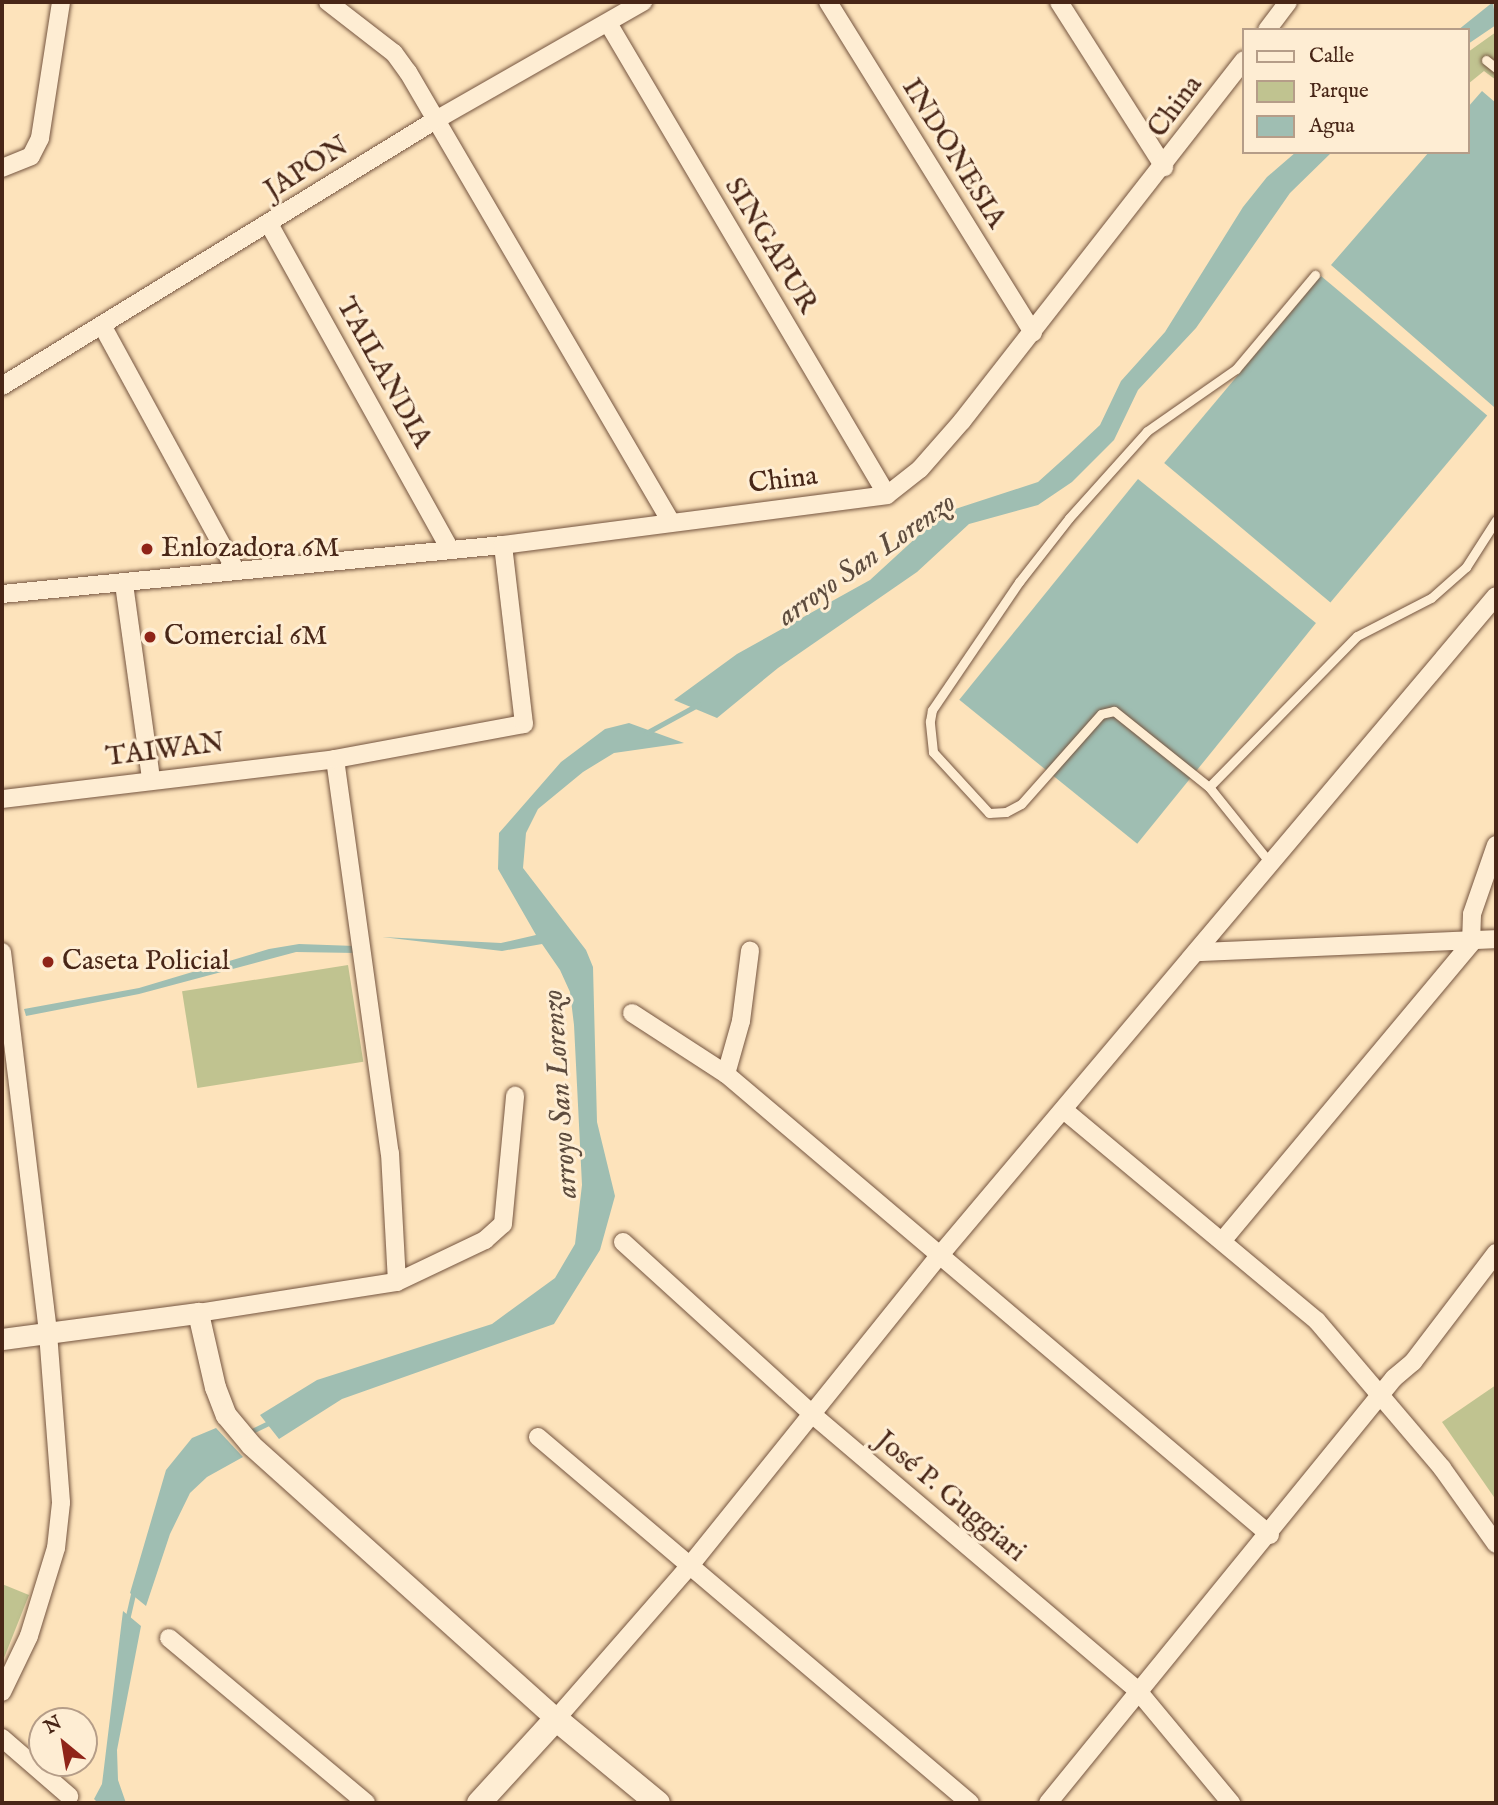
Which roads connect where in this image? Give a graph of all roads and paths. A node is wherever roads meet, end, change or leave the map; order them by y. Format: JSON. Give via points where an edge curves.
{"nodes":[{"id":1,"x":61,"y":2,"type":"edge"},
{"id":2,"x":328,"y":2,"type":"edge"},
{"id":3,"x":643,"y":2,"type":"edge"},
{"id":4,"x":828,"y":2,"type":"edge"},
{"id":5,"x":1059,"y":2,"type":"edge"},
{"id":6,"x":1288,"y":2,"type":"edge"},
{"id":7,"x":608,"y":23,"type":"junction"},
{"id":8,"x":1268,"y":28,"type":"edge"},
{"id":9,"x":1486,"y":60,"type":"dead end"},
{"id":10,"x":1242,"y":63,"type":"edge"},
{"id":11,"x":1496,"y":68,"type":"edge"},
{"id":12,"x":434,"y":121,"type":"junction"},
{"id":13,"x":1164,"y":167,"type":"junction"},
{"id":14,"x":2,"y":168,"type":"edge"},
{"id":15,"x":269,"y":224,"type":"junction"},
{"id":16,"x":1315,"y":275,"type":"dead end"},
{"id":17,"x":103,"y":327,"type":"junction"},
{"id":18,"x":1033,"y":333,"type":"junction"},
{"id":19,"x":2,"y":386,"type":"edge"},
{"id":20,"x":887,"y":495,"type":"junction"},
{"id":21,"x":1496,"y":520,"type":"edge"},
{"id":22,"x":671,"y":522,"type":"junction"},
{"id":23,"x":503,"y":545,"type":"junction"},
{"id":24,"x":450,"y":549,"type":"junction"},
{"id":25,"x":235,"y":569,"type":"junction"},
{"id":26,"x":124,"y":584,"type":"junction"},
{"id":27,"x":2,"y":594,"type":"edge"},
{"id":28,"x":1496,"y":596,"type":"edge"},
{"id":29,"x":335,"y":759,"type":"junction"},
{"id":30,"x":151,"y":779,"type":"junction"},
{"id":31,"x":1209,"y":787,"type":"junction"},
{"id":32,"x":2,"y":799,"type":"edge"},
{"id":33,"x":1496,"y":845,"type":"edge"},
{"id":34,"x":1272,"y":865,"type":"junction"},
{"id":35,"x":1496,"y":939,"type":"edge"},
{"id":36,"x":1471,"y":943,"type":"junction"},
{"id":37,"x":751,"y":950,"type":"dead end"},
{"id":38,"x":2,"y":952,"type":"edge"},
{"id":39,"x":1199,"y":952,"type":"junction"},
{"id":40,"x":632,"y":1013,"type":"dead end"},
{"id":41,"x":726,"y":1074,"type":"junction"},
{"id":42,"x":514,"y":1096,"type":"dead end"},
{"id":43,"x":1065,"y":1111,"type":"junction"},
{"id":44,"x":1223,"y":1240,"type":"junction"},
{"id":45,"x":623,"y":1242,"type":"dead end"},
{"id":46,"x":1496,"y":1253,"type":"edge"},
{"id":47,"x":940,"y":1255,"type":"junction"},
{"id":48,"x":397,"y":1282,"type":"junction"},
{"id":49,"x":198,"y":1313,"type":"junction"},
{"id":50,"x":48,"y":1333,"type":"junction"},
{"id":51,"x":2,"y":1339,"type":"edge"},
{"id":52,"x":1381,"y":1396,"type":"junction"},
{"id":53,"x":813,"y":1415,"type":"junction"},
{"id":54,"x":538,"y":1437,"type":"dead end"},
{"id":55,"x":1270,"y":1535,"type":"junction"},
{"id":56,"x":1496,"y":1544,"type":"edge"},
{"id":57,"x":692,"y":1563,"type":"junction"},
{"id":58,"x":169,"y":1638,"type":"dead end"},
{"id":59,"x":1138,"y":1691,"type":"junction"},
{"id":60,"x":2,"y":1692,"type":"edge"},
{"id":61,"x":556,"y":1719,"type":"junction"},
{"id":62,"x":2,"y":1738,"type":"edge"},
{"id":63,"x":69,"y":1796,"type":"dead end"},
{"id":64,"x":366,"y":1803,"type":"edge"},
{"id":65,"x":479,"y":1803,"type":"edge"},
{"id":66,"x":658,"y":1803,"type":"edge"},
{"id":67,"x":970,"y":1803,"type":"edge"},
{"id":68,"x":1048,"y":1803,"type":"edge"},
{"id":69,"x":1231,"y":1803,"type":"edge"}],
"edges":[{"from":1,"to":14,"type":"street","via":[[40,138],[31,156]]},
{"from":2,"to":12,"type":"street","via":[[394,53]]},
{"from":3,"to":7,"type":"street","name":"JAPON"},
{"from":4,"to":18,"type":"street","name":"INDONESIA"},
{"from":5,"to":13,"type":"street"},
{"from":6,"to":8,"type":"street"},
{"from":7,"to":12,"type":"street","name":"JAPON"},
{"from":7,"to":20,"type":"street","name":"SINGAPUR"},
{"from":9,"to":11,"type":"lane"},
{"from":10,"to":13,"type":"street","name":"China"},
{"from":12,"to":15,"type":"street","name":"JAPON"},
{"from":12,"to":22,"type":"street"},
{"from":13,"to":18,"type":"street","name":"China"},
{"from":15,"to":17,"type":"street","name":"JAPON"},
{"from":15,"to":24,"type":"street","name":"TAILANDIA"},
{"from":16,"to":31,"type":"lane","via":[[1236,369],[1147,430],[1069,518],[1019,582],[932,710],[933,752],[989,813],[1006,812],[1021,804],[1101,714],[1114,710]]},
{"from":17,"to":19,"type":"street","name":"JAPON"},
{"from":17,"to":25,"type":"street"},
{"from":18,"to":20,"type":"street","name":"China","via":[[920,469]]},
{"from":20,"to":22,"type":"street","name":"China"},
{"from":21,"to":31,"type":"lane","via":[[1465,567],[1431,598],[1357,636]]},
{"from":22,"to":23,"type":"street","name":"China"},
{"from":23,"to":24,"type":"street","name":"China"},
{"from":23,"to":29,"type":"street","name":"TAIWAN","via":[[524,724]]},
{"from":24,"to":25,"type":"street","name":"China"},
{"from":25,"to":26,"type":"street","name":"China"},
{"from":26,"to":27,"type":"street","name":"China"},
{"from":26,"to":30,"type":"street"},
{"from":28,"to":34,"type":"street"},
{"from":29,"to":30,"type":"street","name":"TAIWAN"},
{"from":29,"to":48,"type":"street","via":[[390,1153]]},
{"from":30,"to":32,"type":"street","name":"TAIWAN"},
{"from":31,"to":34,"type":"lane"},
{"from":33,"to":36,"type":"street","via":[[1472,914]]},
{"from":34,"to":39,"type":"street"},
{"from":35,"to":36,"type":"street"},
{"from":36,"to":39,"type":"street"},
{"from":36,"to":44,"type":"street"},
{"from":37,"to":41,"type":"street","via":[[741,1021]]},
{"from":38,"to":50,"type":"street"},
{"from":39,"to":43,"type":"street"},
{"from":40,"to":41,"type":"street"},
{"from":41,"to":47,"type":"street"},
{"from":42,"to":48,"type":"street","via":[[503,1224],[454,1257]]},
{"from":43,"to":44,"type":"street"},
{"from":43,"to":47,"type":"street"},
{"from":44,"to":52,"type":"street","via":[[1317,1321]]},
{"from":45,"to":53,"type":"street","name":"José P. Guggiari"},
{"from":46,"to":52,"type":"street","via":[[1413,1362]]},
{"from":47,"to":53,"type":"street"},
{"from":47,"to":55,"type":"street"},
{"from":48,"to":49,"type":"street"},
{"from":49,"to":50,"type":"street"},
{"from":49,"to":61,"type":"street","via":[[207,1362],[226,1415],[251,1445]]},
{"from":50,"to":51,"type":"street"},
{"from":50,"to":60,"type":"street","via":[[61,1503],[56,1548],[29,1636]]},
{"from":52,"to":55,"type":"street"},
{"from":52,"to":56,"type":"street","via":[[1442,1468]]},
{"from":53,"to":57,"type":"street"},
{"from":53,"to":59,"type":"street","name":"José P. Guggiari"},
{"from":54,"to":57,"type":"street"},
{"from":55,"to":59,"type":"street"},
{"from":57,"to":61,"type":"street"},
{"from":57,"to":67,"type":"street"},
{"from":58,"to":64,"type":"street"},
{"from":59,"to":68,"type":"street"},
{"from":59,"to":69,"type":"street","name":"José P. Guggiari"},
{"from":61,"to":65,"type":"main road"},
{"from":61,"to":66,"type":"main road"},
{"from":62,"to":63,"type":"street"}]}
